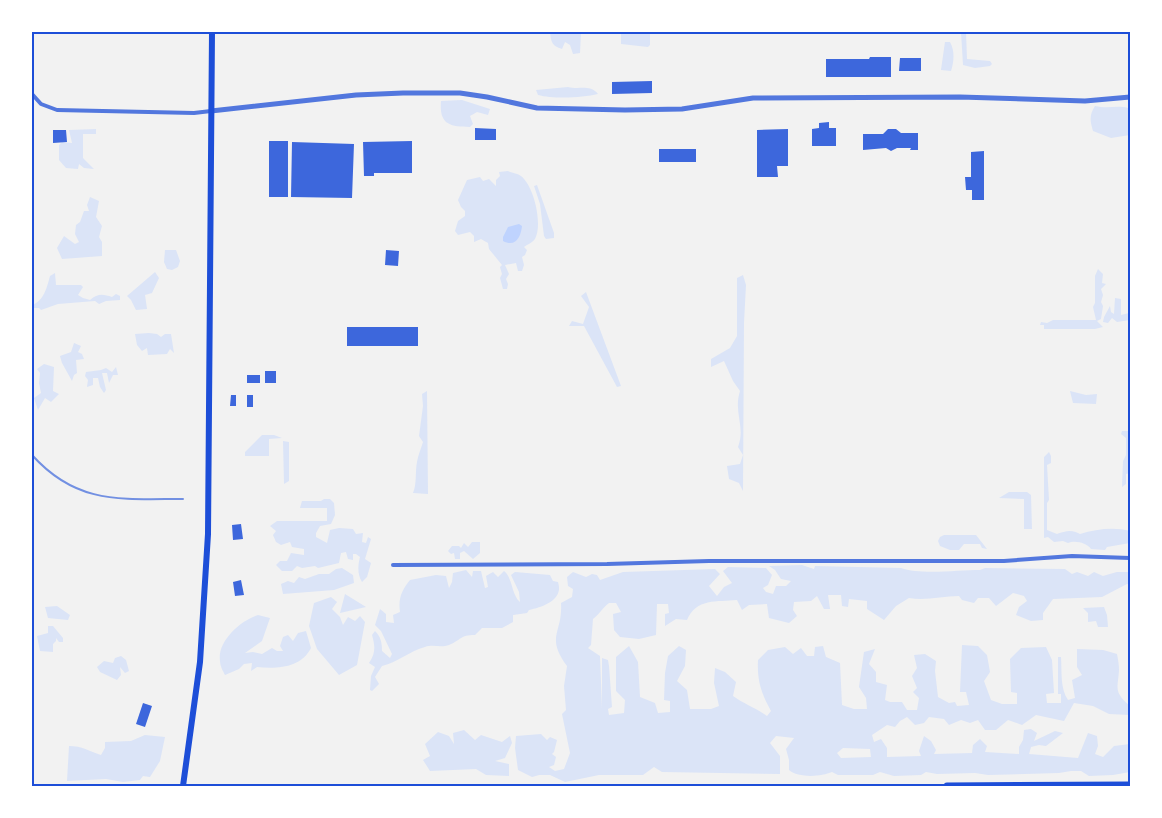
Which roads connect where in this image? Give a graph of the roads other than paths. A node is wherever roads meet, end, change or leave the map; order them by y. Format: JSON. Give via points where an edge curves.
{"nodes":[{"id":1,"x":212,"y":32,"type":"edge"},
{"id":2,"x":32,"y":94,"type":"edge"},
{"id":3,"x":1131,"y":97,"type":"edge"},
{"id":4,"x":211,"y":111,"type":"junction"},
{"id":5,"x":1131,"y":558,"type":"edge"},
{"id":6,"x":393,"y":565,"type":"dead end"},
{"id":7,"x":1131,"y":785,"type":"edge"},
{"id":8,"x":183,"y":786,"type":"edge"},
{"id":9,"x":947,"y":786,"type":"edge"}],
"edges":[{"from":1,"to":4,"type":"main road"},
{"from":2,"to":4,"type":"street","via":[[41,104],[57,110]]},
{"from":3,"to":4,"type":"street","via":[[1085,101],[753,98],[682,109],[625,110],[537,108],[460,93],[403,93]]},
{"from":4,"to":8,"type":"main road","via":[[208,534],[200,662]]},
{"from":5,"to":6,"type":"street"},
{"from":7,"to":9,"type":"main road"}]}
